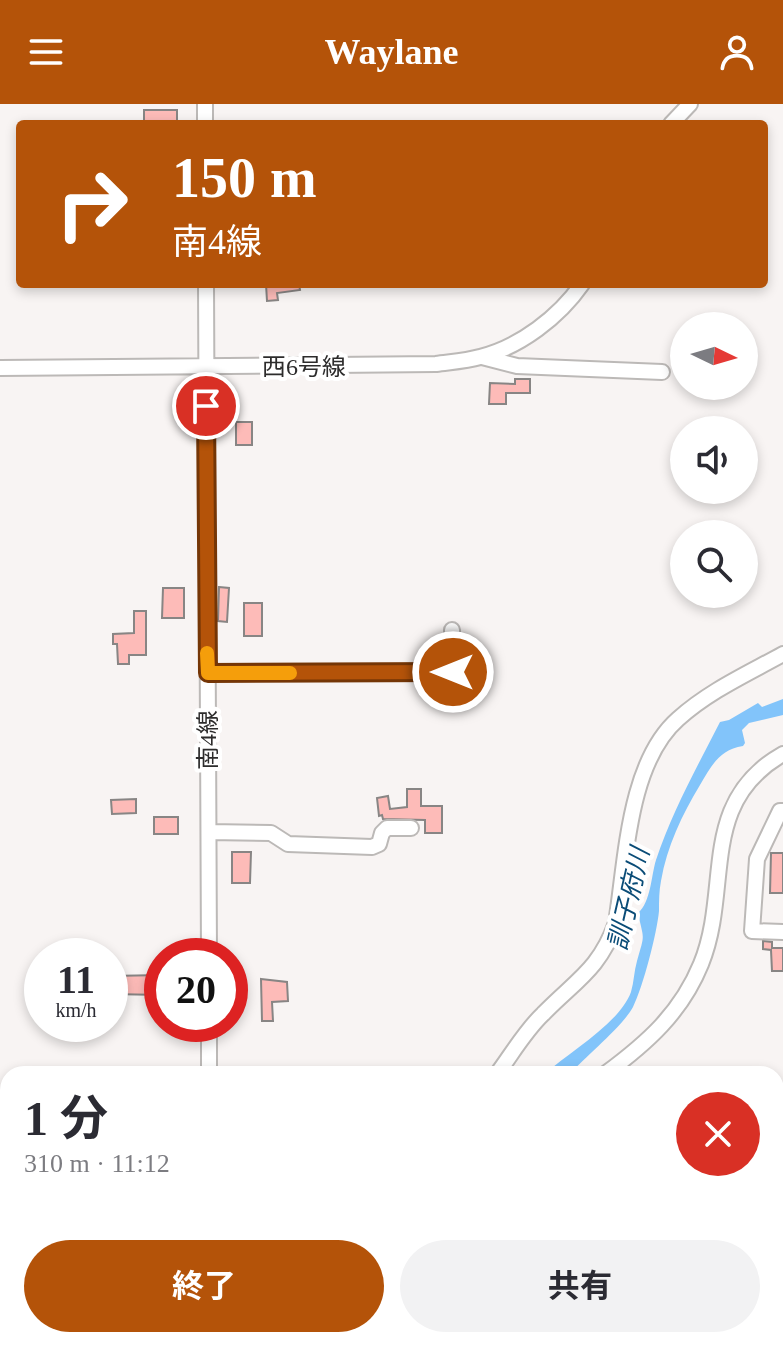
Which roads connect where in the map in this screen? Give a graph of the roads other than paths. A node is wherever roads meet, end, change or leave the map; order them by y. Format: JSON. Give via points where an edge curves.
{"nodes":[{"id":1,"x":690,"y":104,"type":"edge"},
{"id":2,"x":675,"y":120,"type":"edge"},
{"id":3,"x":206,"y":288,"type":"edge"},
{"id":4,"x":578,"y":288,"type":"edge"},
{"id":5,"x":482,"y":357,"type":"junction"},
{"id":6,"x":206,"y":367,"type":"junction"},
{"id":7,"x":0,"y":368,"type":"edge"},
{"id":8,"x":662,"y":372,"type":"dead end"},
{"id":9,"x":452,"y":630,"type":"dead end"},
{"id":10,"x":783,"y":654,"type":"edge"},
{"id":11,"x":208,"y":673,"type":"junction"},
{"id":12,"x":783,"y":754,"type":"edge"},
{"id":13,"x":783,"y":811,"type":"edge"},
{"id":14,"x":411,"y":828,"type":"dead end"},
{"id":15,"x":209,"y":832,"type":"junction"},
{"id":16,"x":783,"y":932,"type":"edge"},
{"id":17,"x":209,"y":938,"type":"edge"},
{"id":18,"x":209,"y":1042,"type":"edge"},
{"id":19,"x":209,"y":1066,"type":"edge"},
{"id":20,"x":503,"y":1066,"type":"edge"},
{"id":21,"x":616,"y":1066,"type":"edge"}],
"edges":[{"from":1,"to":2,"type":"street"},
{"from":3,"to":6,"type":"street","name":"南4線"},
{"from":4,"to":5,"type":"street","name":"西6号線","via":[[548,322]]},
{"from":5,"to":6,"type":"street","name":"西6号線","via":[[436,364]]},
{"from":5,"to":8,"type":"street","via":[[517,366]]},
{"from":6,"to":7,"type":"street","name":"西6号線"},
{"from":6,"to":11,"type":"street","name":"南4線"},
{"from":9,"to":11,"type":"street","via":[[453,672]]},
{"from":10,"to":20,"type":"street","via":[[698,703],[660,739],[639,789],[608,944],[596,964],[541,1015]]},
{"from":11,"to":15,"type":"street","name":"南4線"},
{"from":12,"to":21,"type":"street","via":[[748,783],[733,805],[722,835],[713,924],[701,964],[664,1025]]},
{"from":13,"to":16,"type":"street","via":[[757,859],[752,931]]},
{"from":14,"to":15,"type":"street","via":[[387,828],[372,847],[288,844],[271,833]]},
{"from":15,"to":17,"type":"street","name":"南4線"},
{"from":18,"to":19,"type":"street"}]}
